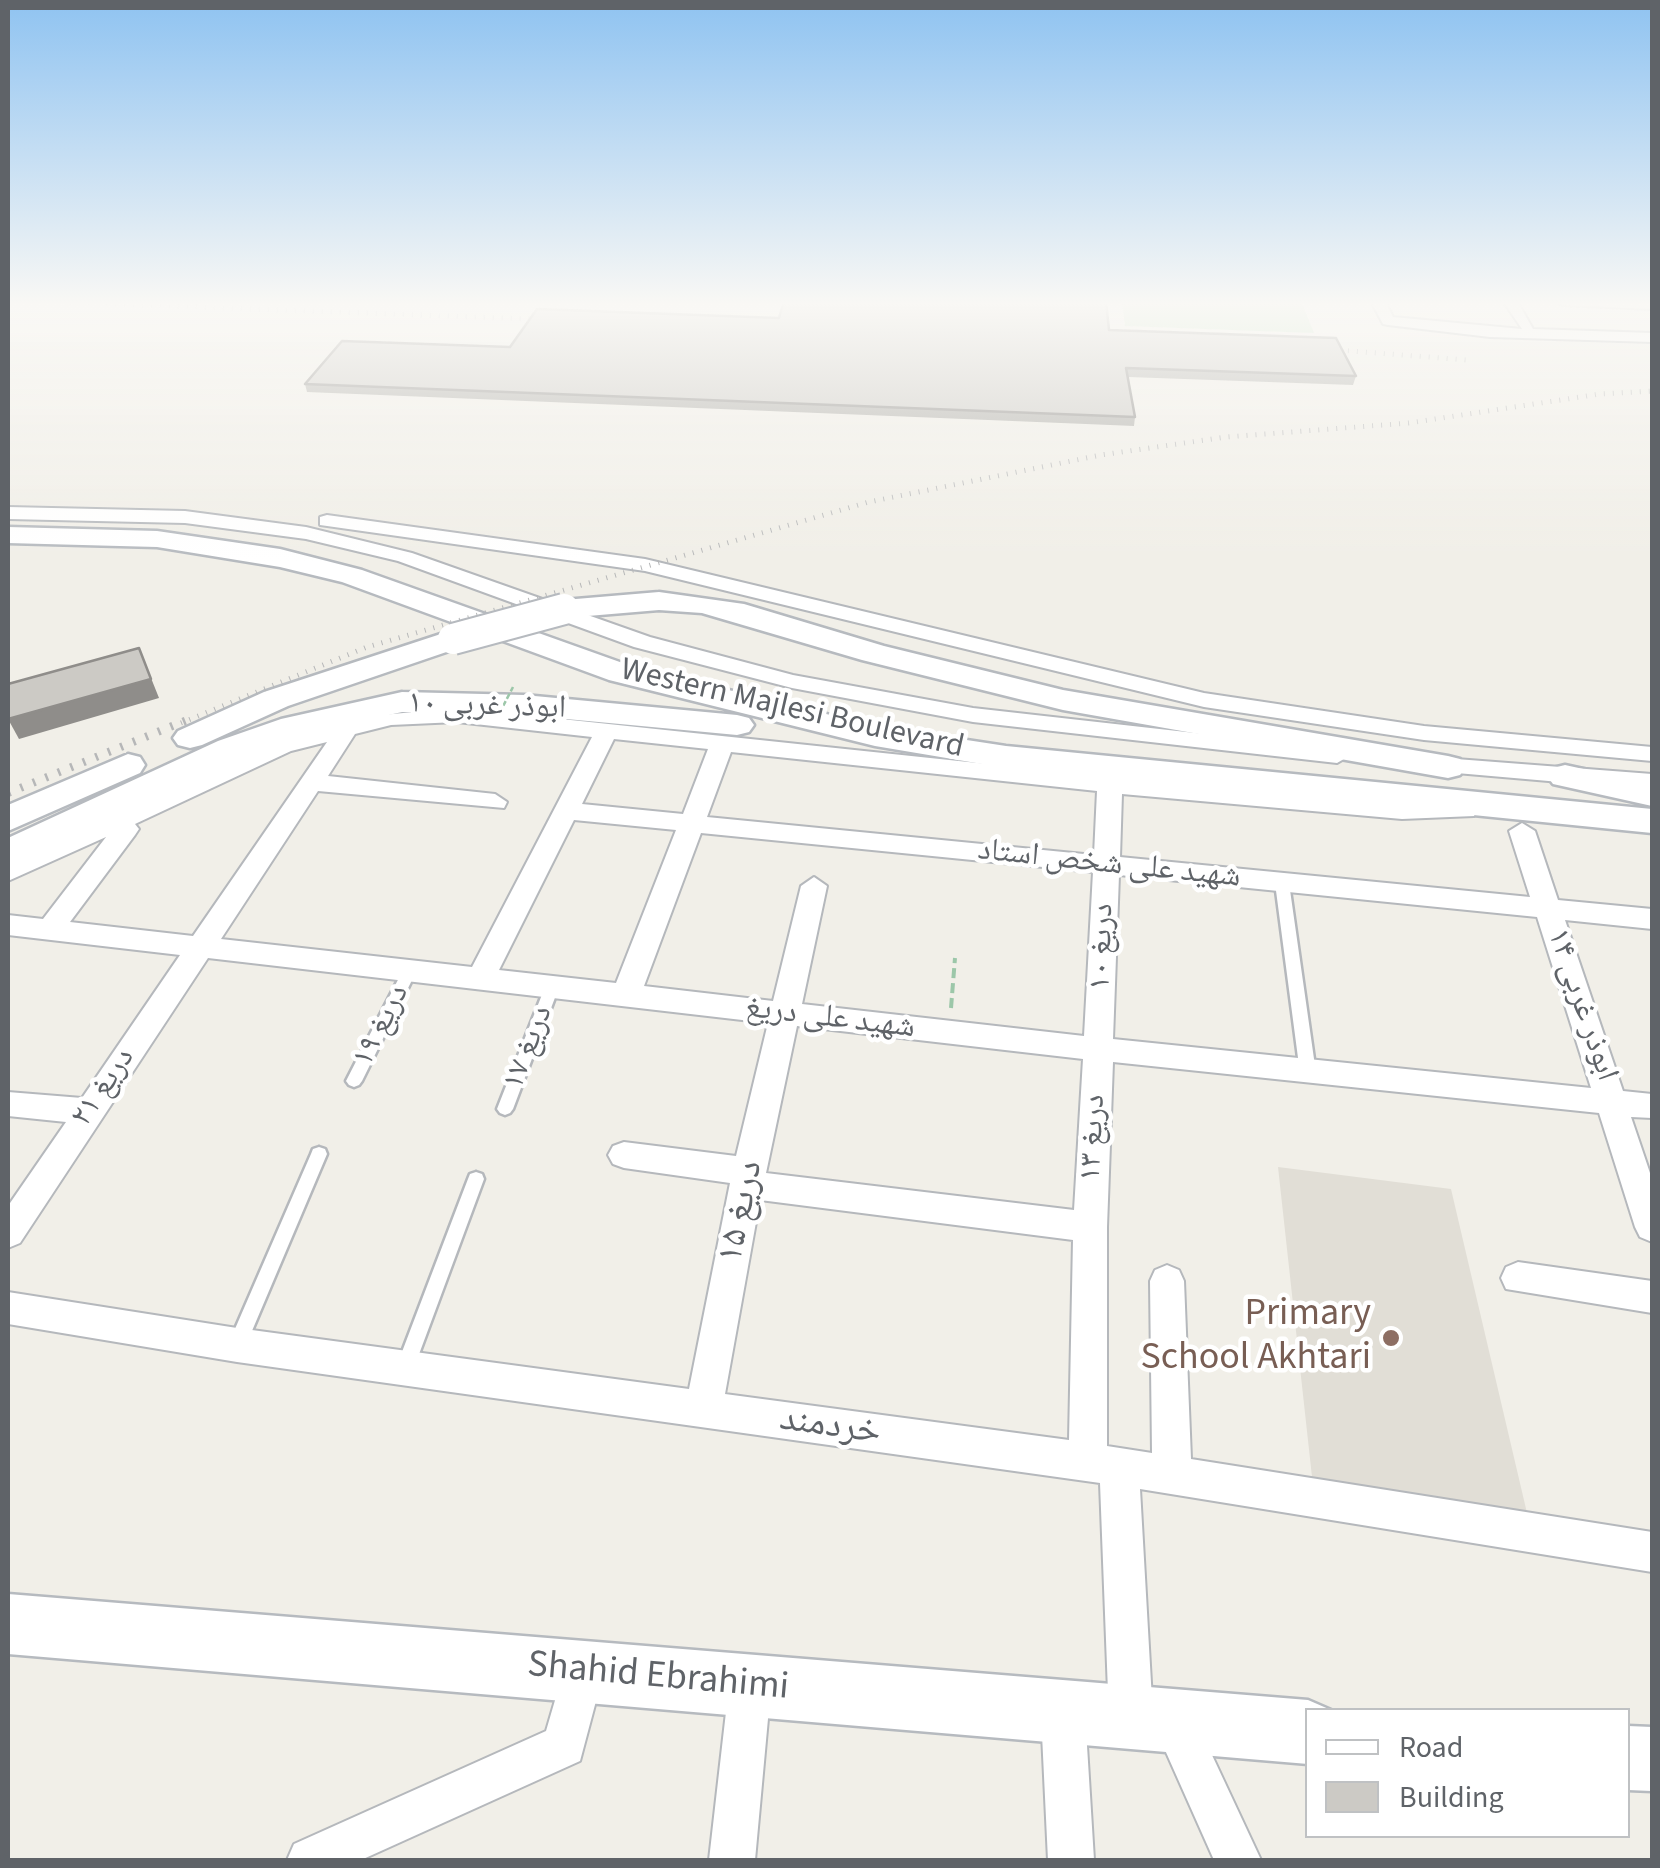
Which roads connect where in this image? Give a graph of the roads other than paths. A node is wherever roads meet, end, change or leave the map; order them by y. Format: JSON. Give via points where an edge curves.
{"nodes":[{"id":1,"x":8,"y":499,"type":"edge"},
{"id":2,"x":8,"y":513,"type":"edge"},
{"id":3,"x":8,"y":522,"type":"edge"},
{"id":4,"x":8,"y":535,"type":"edge"},
{"id":5,"x":350,"y":726,"type":"junction"},
{"id":6,"x":607,"y":730,"type":"junction"},
{"id":7,"x":875,"y":736,"type":"junction"},
{"id":8,"x":723,"y":742,"type":"junction"},
{"id":9,"x":1652,"y":754,"type":"edge"},
{"id":10,"x":1200,"y":758,"type":"junction"},
{"id":11,"x":1448,"y":766,"type":"junction"},
{"id":12,"x":1565,"y":776,"type":"junction"},
{"id":13,"x":311,"y":782,"type":"junction"},
{"id":14,"x":1652,"y":782,"type":"edge"},
{"id":15,"x":1110,"y":784,"type":"junction"},
{"id":16,"x":1652,"y":797,"type":"edge"},
{"id":17,"x":495,"y":802,"type":"dead end"},
{"id":18,"x":566,"y":811,"type":"junction"},
{"id":19,"x":8,"y":819,"type":"edge"},
{"id":20,"x":1530,"y":820,"type":"junction"},
{"id":21,"x":1652,"y":820,"type":"edge"},
{"id":22,"x":692,"y":823,"type":"junction"},
{"id":23,"x":126,"y":828,"type":"dead end"},
{"id":24,"x":8,"y":853,"type":"edge"},
{"id":25,"x":1106,"y":865,"type":"junction"},
{"id":26,"x":8,"y":872,"type":"edge"},
{"id":27,"x":1282,"y":883,"type":"junction"},
{"id":28,"x":814,"y":886,"type":"dead end"},
{"id":29,"x":1548,"y":910,"type":"junction"},
{"id":30,"x":1652,"y":920,"type":"edge"},
{"id":31,"x":8,"y":925,"type":"edge"},
{"id":32,"x":50,"y":929,"type":"junction"},
{"id":33,"x":201,"y":944,"type":"junction"},
{"id":34,"x":410,"y":970,"type":"junction"},
{"id":35,"x":481,"y":978,"type":"junction"},
{"id":36,"x":552,"y":987,"type":"junction"},
{"id":37,"x":626,"y":995,"type":"junction"},
{"id":38,"x":784,"y":1014,"type":"junction"},
{"id":39,"x":1098,"y":1049,"type":"junction"},
{"id":40,"x":1308,"y":1073,"type":"junction"},
{"id":41,"x":354,"y":1081,"type":"dead end"},
{"id":42,"x":1613,"y":1101,"type":"junction"},
{"id":43,"x":8,"y":1104,"type":"edge"},
{"id":44,"x":1652,"y":1106,"type":"edge"},
{"id":45,"x":505,"y":1109,"type":"dead end"},
{"id":46,"x":89,"y":1111,"type":"junction"},
{"id":47,"x":319,"y":1154,"type":"dead end"},
{"id":48,"x":624,"y":1155,"type":"dead end"},
{"id":49,"x":748,"y":1178,"type":"junction"},
{"id":50,"x":476,"y":1179,"type":"dead end"},
{"id":51,"x":1650,"y":1213,"type":"edge"},
{"id":52,"x":1090,"y":1227,"type":"junction"},
{"id":53,"x":8,"y":1233,"type":"edge"},
{"id":54,"x":1518,"y":1278,"type":"dead end"},
{"id":55,"x":1167,"y":1281,"type":"dead end"},
{"id":56,"x":1652,"y":1297,"type":"edge"},
{"id":57,"x":8,"y":1308,"type":"edge"},
{"id":58,"x":237,"y":1345,"type":"junction"},
{"id":59,"x":406,"y":1365,"type":"junction"},
{"id":60,"x":703,"y":1410,"type":"junction"},
{"id":61,"x":1103,"y":1464,"type":"junction"},
{"id":62,"x":1172,"y":1476,"type":"junction"},
{"id":63,"x":1652,"y":1552,"type":"edge"},
{"id":64,"x":8,"y":1624,"type":"edge"},
{"id":65,"x":582,"y":1671,"type":"junction"},
{"id":66,"x":750,"y":1686,"type":"junction"},
{"id":67,"x":1063,"y":1713,"type":"junction"},
{"id":68,"x":1153,"y":1720,"type":"junction"},
{"id":69,"x":1305,"y":1732,"type":"edge"},
{"id":70,"x":310,"y":1860,"type":"edge"},
{"id":71,"x":732,"y":1860,"type":"edge"},
{"id":72,"x":1071,"y":1860,"type":"edge"},
{"id":73,"x":1238,"y":1860,"type":"edge"}],
"edges":[{"from":1,"to":9,"type":"street","via":[[120,498],[230,507],[537,547],[645,565],[1204,700],[1424,733]]},
{"from":2,"to":11,"type":"street","via":[[185,517],[323,537],[405,558],[642,642],[870,698],[973,716]]},
{"from":3,"to":10,"type":"main road","name":"Western Majlesi Boulevard","via":[[171,525],[299,545],[718,682],[966,732]]},
{"from":4,"to":7,"type":"main road","name":"Western Majlesi Boulevard","via":[[157,539],[280,558],[352,576],[620,674]]},
{"from":5,"to":6,"type":"street","via":[[458,715]]},
{"from":5,"to":13,"type":"street","name":"دریغ ۲۱"},
{"from":5,"to":26,"type":"street","via":[[282,746]]},
{"from":6,"to":8,"type":"street"},
{"from":6,"to":18,"type":"street"},
{"from":7,"to":20,"type":"main road","name":"Western Majlesi Boulevard"},
{"from":7,"to":24,"type":"main road","name":"ابوذر غربی ۱۰","via":[[524,705],[402,702],[293,726],[230,749]]},
{"from":8,"to":15,"type":"street"},
{"from":8,"to":22,"type":"street"},
{"from":10,"to":11,"type":"main road"},
{"from":10,"to":16,"type":"main road","name":"Western Majlesi Boulevard"},
{"from":11,"to":12,"type":"street"},
{"from":11,"to":19,"type":"main road","name":"ابوذر غربی ۱۰","bridge":true,"via":[[1048,696],[744,613],[659,601],[564,609],[276,699]]},
{"from":12,"to":14,"type":"street"},
{"from":12,"to":16,"type":"main road"},
{"from":13,"to":17,"type":"street"},
{"from":13,"to":33,"type":"street","name":"دریغ ۲۱"},
{"from":15,"to":20,"type":"street"},
{"from":15,"to":25,"type":"street","name":"دریغ ۱۰"},
{"from":18,"to":22,"type":"street","name":"شهید علی شخص استاد"},
{"from":18,"to":35,"type":"street"},
{"from":20,"to":21,"type":"main road","name":"Western Majlesi Boulevard"},
{"from":20,"to":29,"type":"street","name":"ابوذر غربی ۱۴"},
{"from":22,"to":25,"type":"street","name":"شهید علی شخص استاد"},
{"from":22,"to":37,"type":"street"},
{"from":23,"to":32,"type":"street"},
{"from":25,"to":27,"type":"street","name":"شهید علی شخص استاد"},
{"from":25,"to":39,"type":"street","name":"دریغ ۱۰"},
{"from":27,"to":29,"type":"street","name":"شهید علی شخص استاد"},
{"from":27,"to":40,"type":"lane"},
{"from":28,"to":38,"type":"street","name":"دریغ ۱۵"},
{"from":29,"to":30,"type":"street","name":"شهید علی شخص استاد"},
{"from":29,"to":42,"type":"street","name":"ابوذر غربی ۱۴"},
{"from":31,"to":32,"type":"street","name":"شهید علی دریغ"},
{"from":32,"to":33,"type":"street","name":"شهید علی دریغ"},
{"from":33,"to":34,"type":"street","name":"شهید علی دریغ"},
{"from":33,"to":46,"type":"street","name":"دریغ ۲۱"},
{"from":34,"to":35,"type":"street","name":"شهید علی دریغ"},
{"from":34,"to":41,"type":"lane","name":"دریغ ۱۹"},
{"from":35,"to":36,"type":"street","name":"شهید علی دریغ"},
{"from":36,"to":37,"type":"street","name":"شهید علی دریغ"},
{"from":36,"to":45,"type":"lane","name":"دریغ ۱۷"},
{"from":37,"to":38,"type":"street","name":"شهید علی دریغ"},
{"from":38,"to":39,"type":"street","name":"شهید علی دریغ"},
{"from":38,"to":49,"type":"street","name":"دریغ ۱۵"},
{"from":39,"to":40,"type":"street","name":"شهید علی دریغ"},
{"from":39,"to":52,"type":"street","name":"دریغ ۱۳"},
{"from":40,"to":42,"type":"street","name":"شهید علی دریغ"},
{"from":42,"to":44,"type":"street","name":"شهید علی دریغ"},
{"from":42,"to":51,"type":"street","name":"ابوذر غربی ۱۴"},
{"from":43,"to":46,"type":"street"},
{"from":46,"to":53,"type":"street","name":"دریغ ۲۱"},
{"from":47,"to":58,"type":"lane"},
{"from":48,"to":49,"type":"street"},
{"from":49,"to":52,"type":"street"},
{"from":49,"to":60,"type":"street","name":"دریغ ۱۵"},
{"from":50,"to":59,"type":"lane"},
{"from":52,"to":61,"type":"street","name":"دریغ ۱۳"},
{"from":54,"to":56,"type":"street"},
{"from":55,"to":62,"type":"street"},
{"from":57,"to":58,"type":"street","name":"خردمند"},
{"from":58,"to":59,"type":"street","name":"خردمند"},
{"from":59,"to":60,"type":"street","name":"خردمند"},
{"from":60,"to":61,"type":"street","name":"خردمند"},
{"from":61,"to":62,"type":"street","name":"خردمند"},
{"from":61,"to":68,"type":"street","name":"دریغ ۱۳"},
{"from":62,"to":63,"type":"street","name":"خردمند"},
{"from":64,"to":65,"type":"main road","name":"Shahid Ebrahimi"},
{"from":65,"to":66,"type":"main road","name":"Shahid Ebrahimi"},
{"from":65,"to":70,"type":"street","via":[[564,1745]]},
{"from":66,"to":67,"type":"main road","name":"Shahid Ebrahimi"},
{"from":66,"to":71,"type":"street"},
{"from":67,"to":68,"type":"main road","name":"Shahid Ebrahimi"},
{"from":67,"to":72,"type":"street"},
{"from":68,"to":69,"type":"main road","name":"Shahid Ebrahimi"},
{"from":68,"to":73,"type":"street"}]}
